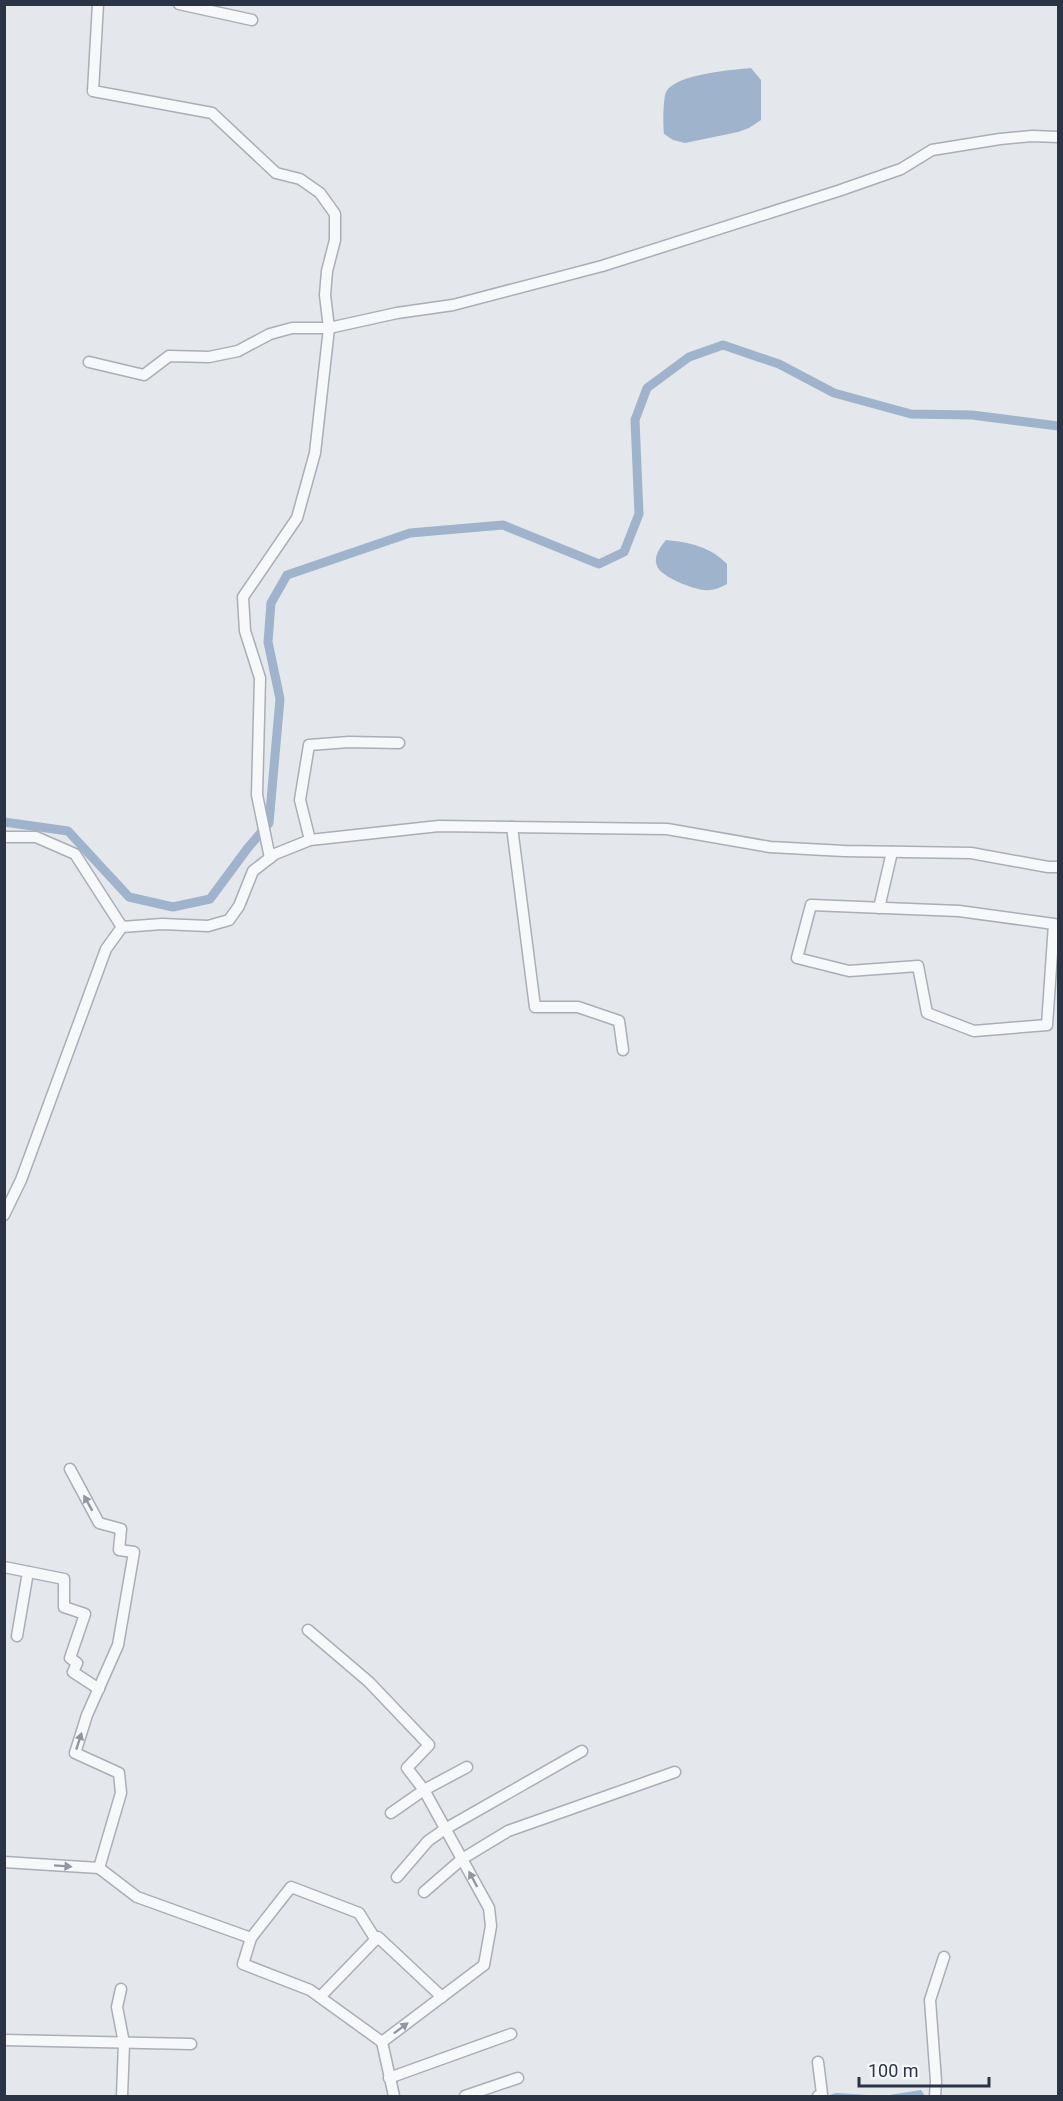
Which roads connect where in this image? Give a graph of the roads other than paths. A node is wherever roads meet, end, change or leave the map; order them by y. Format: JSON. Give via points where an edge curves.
{"nodes":[{"id":1,"x":98,"y":4,"type":"edge"},
{"id":2,"x":179,"y":4,"type":"edge"},
{"id":3,"x":252,"y":20,"type":"dead end"},
{"id":4,"x":1059,"y":137,"type":"edge"},
{"id":5,"x":329,"y":328,"type":"junction"},
{"id":6,"x":89,"y":362,"type":"dead end"},
{"id":7,"x":399,"y":743,"type":"dead end"},
{"id":8,"x":512,"y":827,"type":"junction"},
{"id":9,"x":4,"y":837,"type":"edge"},
{"id":10,"x":310,"y":840,"type":"junction"},
{"id":11,"x":892,"y":852,"type":"junction"},
{"id":12,"x":269,"y":855,"type":"junction"},
{"id":13,"x":1059,"y":867,"type":"edge"},
{"id":14,"x":879,"y":908,"type":"junction"},
{"id":15,"x":122,"y":927,"type":"junction"},
{"id":16,"x":624,"y":1050,"type":"dead end"},
{"id":17,"x":4,"y":1215,"type":"edge"},
{"id":18,"x":70,"y":1469,"type":"dead end"},
{"id":19,"x":4,"y":1567,"type":"edge"},
{"id":20,"x":28,"y":1572,"type":"junction"},
{"id":21,"x":308,"y":1630,"type":"dead end"},
{"id":22,"x":17,"y":1636,"type":"dead end"},
{"id":23,"x":99,"y":1689,"type":"junction"},
{"id":24,"x":582,"y":1750,"type":"dead end"},
{"id":25,"x":467,"y":1767,"type":"dead end"},
{"id":26,"x":675,"y":1772,"type":"dead end"},
{"id":27,"x":423,"y":1790,"type":"junction"},
{"id":28,"x":390,"y":1813,"type":"dead end"},
{"id":29,"x":446,"y":1829,"type":"junction"},
{"id":30,"x":462,"y":1859,"type":"junction"},
{"id":31,"x":4,"y":1862,"type":"edge"},
{"id":32,"x":99,"y":1868,"type":"junction"},
{"id":33,"x":397,"y":1877,"type":"dead end"},
{"id":34,"x":424,"y":1892,"type":"dead end"},
{"id":35,"x":251,"y":1938,"type":"junction"},
{"id":36,"x":375,"y":1940,"type":"junction"},
{"id":37,"x":944,"y":1957,"type":"dead end"},
{"id":38,"x":121,"y":1989,"type":"dead end"},
{"id":39,"x":320,"y":1997,"type":"junction"},
{"id":40,"x":442,"y":1997,"type":"junction"},
{"id":41,"x":511,"y":2034,"type":"dead end"},
{"id":42,"x":4,"y":2040,"type":"edge"},
{"id":43,"x":382,"y":2042,"type":"junction"},
{"id":44,"x":124,"y":2043,"type":"junction"},
{"id":45,"x":191,"y":2044,"type":"dead end"},
{"id":46,"x":819,"y":2061,"type":"dead end"},
{"id":47,"x":389,"y":2078,"type":"junction"},
{"id":48,"x":518,"y":2078,"type":"dead end"},
{"id":49,"x":122,"y":2097,"type":"edge"},
{"id":50,"x":394,"y":2097,"type":"edge"},
{"id":51,"x":465,"y":2097,"type":"edge"},
{"id":52,"x":818,"y":2097,"type":"edge"},
{"id":53,"x":935,"y":2097,"type":"edge"}],
"edges":[{"from":1,"to":5,"type":"street","via":[[93,91],[212,113],[276,173],[300,179],[320,193],[334,213],[335,240],[325,295]]},
{"from":2,"to":3,"type":"street"},
{"from":4,"to":5,"type":"street","via":[[1000,139],[932,150],[901,169],[622,260],[453,305]]},
{"from":5,"to":6,"type":"street","via":[[292,328],[270,334],[238,351],[208,357],[169,356],[144,375]]},
{"from":5,"to":12,"type":"street","via":[[315,453],[297,518],[243,597],[245,631],[260,678],[257,795]]},
{"from":7,"to":10,"type":"street","via":[[309,745],[300,800]]},
{"from":8,"to":10,"type":"street","via":[[439,826]]},
{"from":8,"to":11,"type":"street","via":[[667,829],[770,847]]},
{"from":8,"to":16,"type":"street","via":[[535,1007],[578,1007],[619,1021]]},
{"from":9,"to":15,"type":"street","via":[[36,837],[75,855]]},
{"from":10,"to":12,"type":"street"},
{"from":11,"to":13,"type":"street","via":[[971,853]]},
{"from":11,"to":14,"type":"street"},
{"from":12,"to":15,"type":"street","via":[[253,871],[229,920],[208,926]]},
{"from":14,"to":14,"type":"street","via":[[811,905],[796,958],[849,971],[918,966],[927,1013],[974,1031],[1047,1025],[1054,924],[959,911]]},
{"from":15,"to":17,"type":"street","via":[[106,949],[21,1180]]},
{"from":23,"to":18,"type":"street","one_way":true,"via":[[118,1645],[134,1552],[119,1550],[121,1529],[99,1523]]},
{"from":19,"to":20,"type":"street"},
{"from":20,"to":22,"type":"street"},
{"from":20,"to":23,"type":"street","via":[[64,1579],[64,1607],[85,1614],[70,1658],[77,1663],[73,1672]]},
{"from":21,"to":27,"type":"street","via":[[369,1682],[429,1745],[407,1768]]},
{"from":32,"to":23,"type":"street","one_way":true,"via":[[121,1793],[119,1773],[75,1753]]},
{"from":24,"to":29,"type":"street"},
{"from":25,"to":27,"type":"street"},
{"from":26,"to":30,"type":"street","via":[[508,1831]]},
{"from":27,"to":28,"type":"street"},
{"from":27,"to":29,"type":"street"},
{"from":29,"to":30,"type":"street"},
{"from":29,"to":33,"type":"street","via":[[428,1841]]},
{"from":30,"to":34,"type":"street"},
{"from":40,"to":30,"type":"street","one_way":true,"via":[[484,1965],[491,1926],[489,1908]]},
{"from":31,"to":32,"type":"street","one_way":true},
{"from":32,"to":35,"type":"street","via":[[137,1897]]},
{"from":35,"to":36,"type":"street","via":[[291,1887],[359,1913]]},
{"from":35,"to":39,"type":"street","via":[[243,1964],[310,1989]]},
{"from":36,"to":39,"type":"street"},
{"from":36,"to":40,"type":"street","via":[[378,1937]]},
{"from":37,"to":53,"type":"street","via":[[930,2000]]},
{"from":38,"to":44,"type":"street","via":[[117,2007]]},
{"from":39,"to":43,"type":"street"},
{"from":43,"to":40,"type":"street","one_way":true},
{"from":41,"to":47,"type":"street"},
{"from":42,"to":44,"type":"street"},
{"from":43,"to":47,"type":"street"},
{"from":44,"to":45,"type":"street"},
{"from":44,"to":49,"type":"street"},
{"from":46,"to":52,"type":"street","via":[[822,2094]]},
{"from":47,"to":50,"type":"street"},
{"from":48,"to":51,"type":"street"}]}
